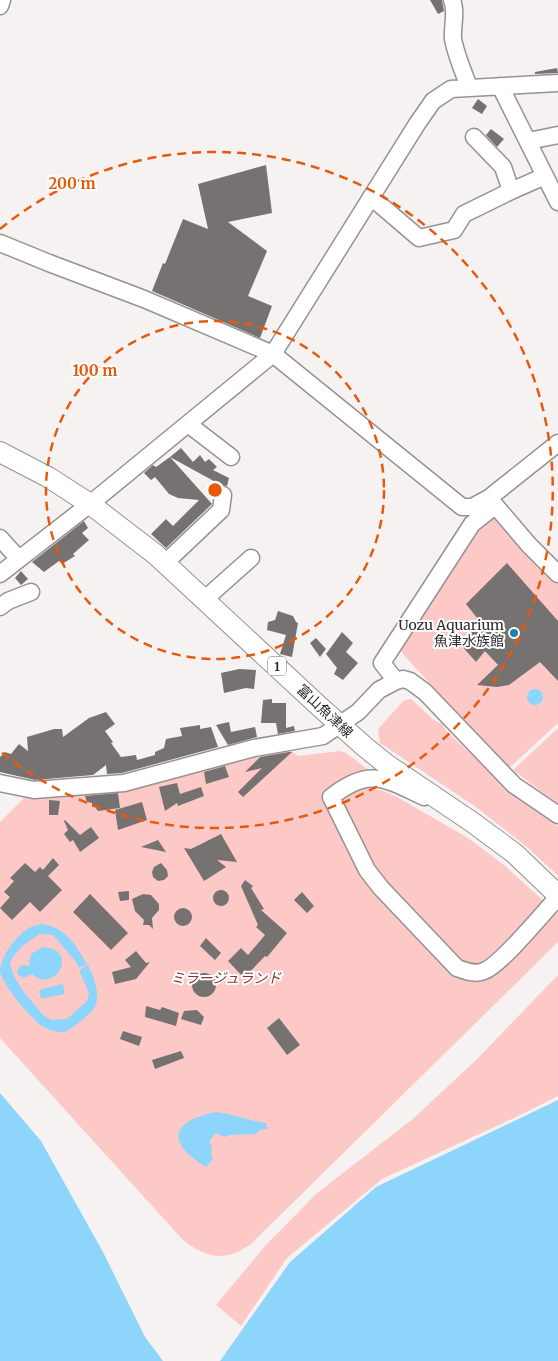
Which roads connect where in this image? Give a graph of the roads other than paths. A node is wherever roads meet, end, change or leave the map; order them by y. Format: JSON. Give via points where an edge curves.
{"nodes":[{"id":1,"x":2,"y":0,"type":"edge"},
{"id":2,"x":452,"y":0,"type":"edge"},
{"id":3,"x":0,"y":6,"type":"edge"},
{"id":4,"x":558,"y":83,"type":"edge"},
{"id":5,"x":500,"y":86,"type":"junction"},
{"id":6,"x":469,"y":87,"type":"junction"},
{"id":7,"x":558,"y":135,"type":"edge"},
{"id":8,"x":474,"y":138,"type":"dead end"},
{"id":9,"x":528,"y":141,"type":"junction"},
{"id":10,"x":545,"y":176,"type":"junction"},
{"id":11,"x":511,"y":191,"type":"junction"},
{"id":12,"x":371,"y":197,"type":"junction"},
{"id":13,"x":558,"y":202,"type":"edge"},
{"id":14,"x":0,"y":243,"type":"edge"},
{"id":15,"x":273,"y":354,"type":"junction"},
{"id":16,"x":188,"y":424,"type":"junction"},
{"id":17,"x":558,"y":443,"type":"edge"},
{"id":18,"x":0,"y":452,"type":"edge"},
{"id":19,"x":231,"y":457,"type":"dead end"},
{"id":20,"x":222,"y":496,"type":"dead end"},
{"id":21,"x":491,"y":501,"type":"junction"},
{"id":22,"x":90,"y":504,"type":"junction"},
{"id":23,"x":462,"y":507,"type":"junction"},
{"id":24,"x":472,"y":524,"type":"junction"},
{"id":25,"x":0,"y":538,"type":"edge"},
{"id":26,"x":251,"y":558,"type":"dead end"},
{"id":27,"x":20,"y":559,"type":"junction"},
{"id":28,"x":165,"y":563,"type":"junction"},
{"id":29,"x":0,"y":574,"type":"edge"},
{"id":30,"x":558,"y":574,"type":"edge"},
{"id":31,"x":31,"y":592,"type":"dead end"},
{"id":32,"x":205,"y":599,"type":"junction"},
{"id":33,"x":0,"y":607,"type":"edge"},
{"id":34,"x":396,"y":681,"type":"junction"},
{"id":35,"x":339,"y":724,"type":"junction"},
{"id":36,"x":0,"y":783,"type":"edge"},
{"id":37,"x":558,"y":815,"type":"edge"},
{"id":38,"x":465,"y":817,"type":"junction"},
{"id":39,"x":555,"y":893,"type":"edge"}],
"edges":[{"from":1,"to":3,"type":"street"},
{"from":2,"to":6,"type":"street","via":[[453,37]]},
{"from":4,"to":5,"type":"street"},
{"from":5,"to":6,"type":"street"},
{"from":5,"to":9,"type":"street"},
{"from":6,"to":12,"type":"street","via":[[451,89],[433,101]]},
{"from":7,"to":9,"type":"street"},
{"from":8,"to":11,"type":"street","via":[[503,167]]},
{"from":9,"to":10,"type":"street"},
{"from":10,"to":11,"type":"street"},
{"from":10,"to":13,"type":"street"},
{"from":11,"to":12,"type":"street","via":[[464,214],[454,230],[419,238]]},
{"from":12,"to":15,"type":"street"},
{"from":14,"to":15,"type":"street","via":[[144,298]]},
{"from":15,"to":16,"type":"street"},
{"from":15,"to":23,"type":"street"},
{"from":16,"to":19,"type":"street"},
{"from":16,"to":22,"type":"street"},
{"from":17,"to":21,"type":"street"},
{"from":18,"to":22,"type":"main road","name":"富山魚津線","number":"1"},
{"from":20,"to":28,"type":"street","via":[[221,510]]},
{"from":21,"to":23,"type":"street"},
{"from":21,"to":24,"type":"street","via":[[492,509]]},
{"from":21,"to":30,"type":"street"},
{"from":22,"to":27,"type":"street"},
{"from":22,"to":28,"type":"main road","name":"富山魚津線","number":"1"},
{"from":23,"to":24,"type":"street"},
{"from":24,"to":34,"type":"street","via":[[382,664]]},
{"from":25,"to":27,"type":"street"},
{"from":26,"to":32,"type":"street"},
{"from":27,"to":29,"type":"street"},
{"from":28,"to":32,"type":"main road","name":"富山魚津線","number":"1"},
{"from":31,"to":33,"type":"street"},
{"from":32,"to":35,"type":"main road","name":"富山魚津線","number":"1"},
{"from":34,"to":35,"type":"street","via":[[379,690],[358,712]]},
{"from":34,"to":37,"type":"street","via":[[410,680],[425,692],[514,784]]},
{"from":35,"to":36,"type":"street","via":[[323,736],[254,748],[124,783],[34,790]]},
{"from":35,"to":38,"type":"main road","name":"富山魚津線","number":"1","via":[[386,764]]},
{"from":38,"to":39,"type":"main road","name":"富山魚津線","number":"1","via":[[514,853]]},
{"from":38,"to":39,"type":"street","via":[[413,792],[372,778],[353,782],[331,797],[380,888],[457,968],[470,973],[484,971],[498,961]]}]}
